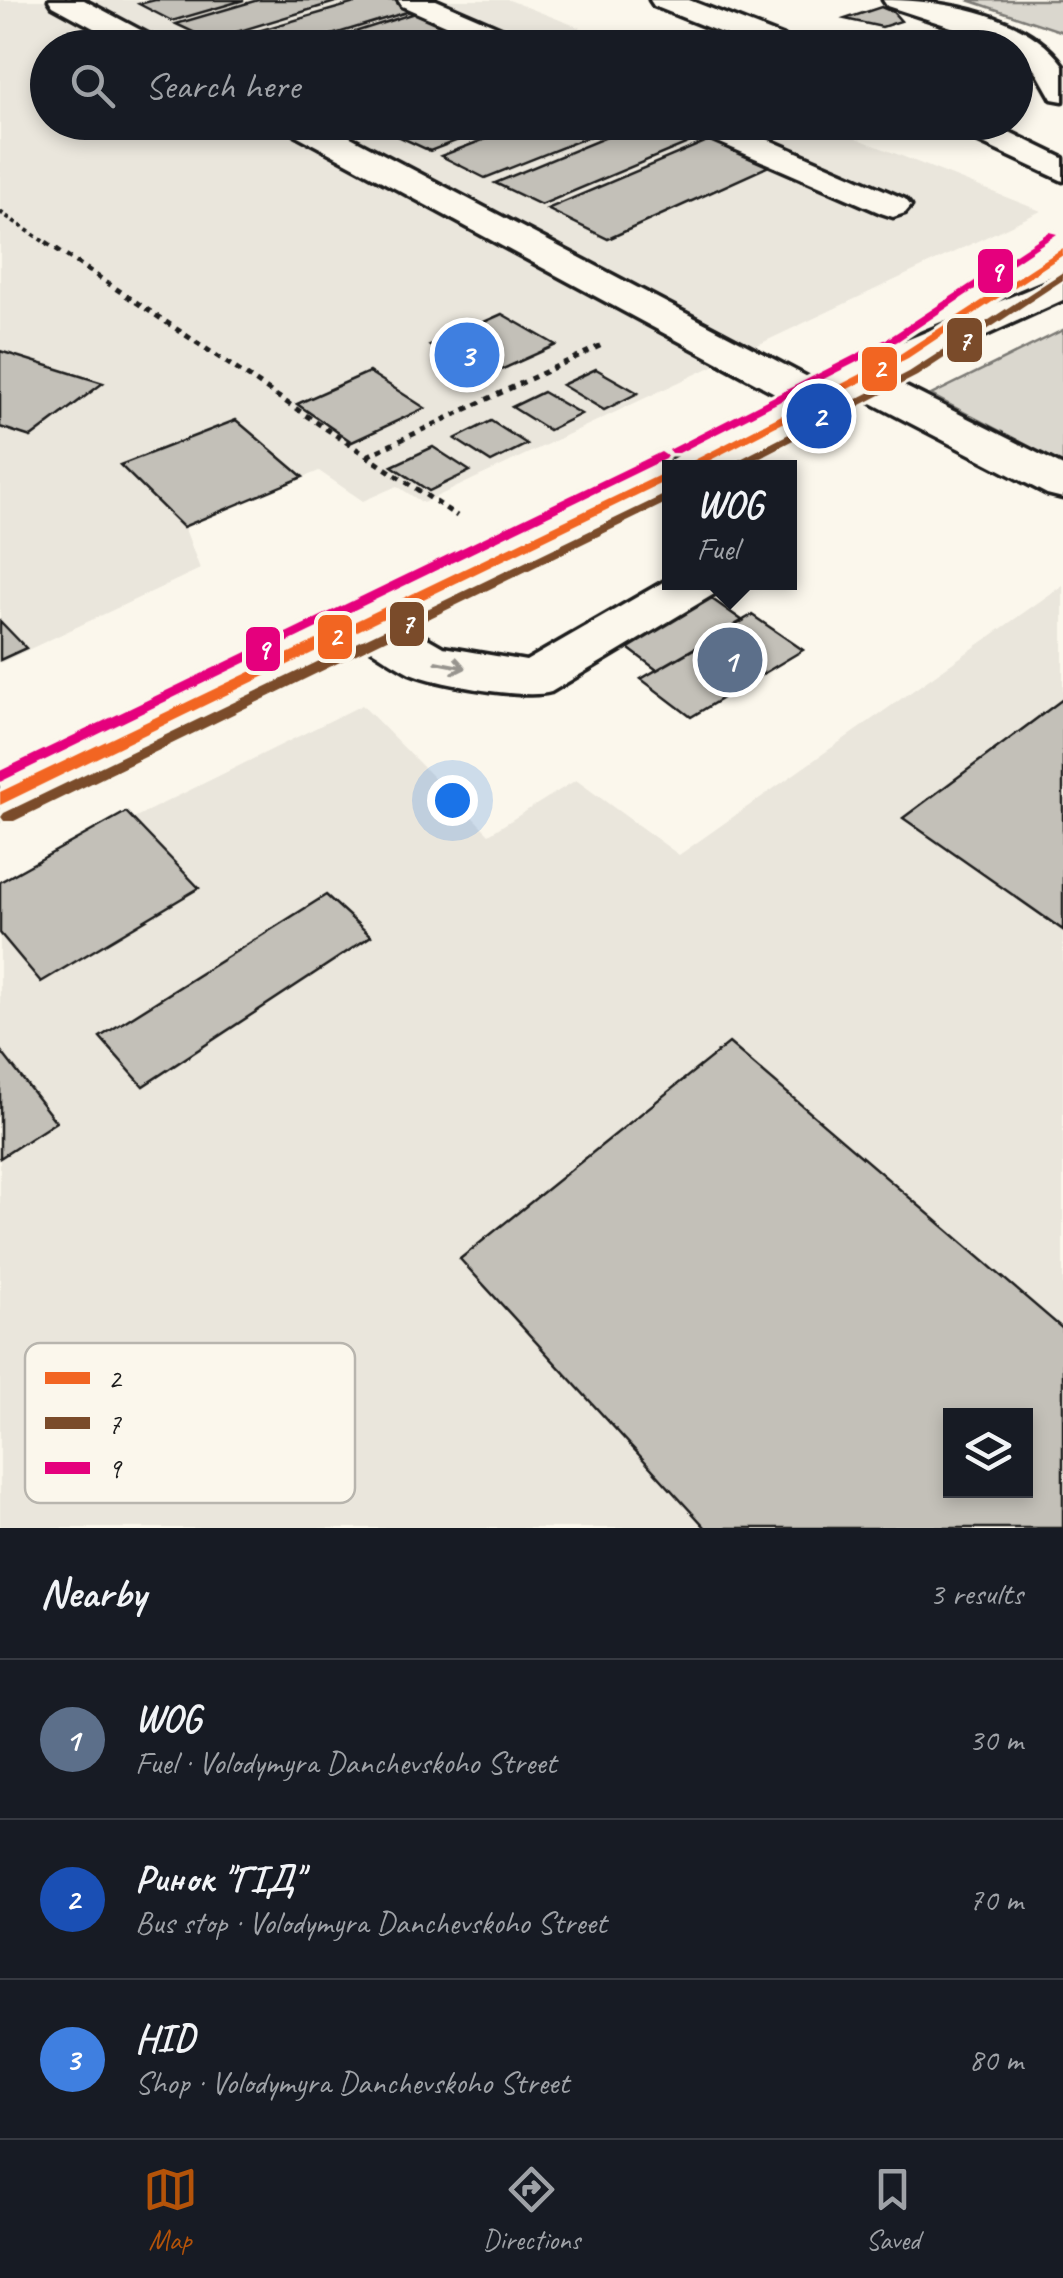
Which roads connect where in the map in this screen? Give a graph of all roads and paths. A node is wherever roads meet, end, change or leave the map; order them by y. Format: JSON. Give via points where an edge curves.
{"nodes":[{"id":1,"x":63,"y":0,"type":"edge"},
{"id":2,"x":412,"y":0,"type":"edge"},
{"id":3,"x":664,"y":0,"type":"edge"},
{"id":4,"x":897,"y":0,"type":"edge"},
{"id":5,"x":119,"y":30,"type":"edge"},
{"id":6,"x":481,"y":30,"type":"edge"},
{"id":7,"x":741,"y":30,"type":"edge"},
{"id":8,"x":987,"y":30,"type":"edge"},
{"id":9,"x":1033,"y":50,"type":"edge"},
{"id":10,"x":1063,"y":92,"type":"edge"},
{"id":11,"x":1033,"y":127,"type":"edge"},
{"id":12,"x":1063,"y":136,"type":"edge"},
{"id":13,"x":330,"y":140,"type":"edge"},
{"id":14,"x":741,"y":140,"type":"edge"},
{"id":15,"x":999,"y":140,"type":"edge"},
{"id":16,"x":1063,"y":171,"type":"edge"},
{"id":17,"x":893,"y":206,"type":"dead end"},
{"id":18,"x":0,"y":212,"type":"edge"},
{"id":19,"x":1063,"y":251,"type":"edge"},
{"id":20,"x":1063,"y":286,"type":"edge"},
{"id":21,"x":606,"y":344,"type":"dead end"},
{"id":22,"x":904,"y":356,"type":"junction"},
{"id":23,"x":859,"y":380,"type":"junction"},
{"id":24,"x":817,"y":400,"type":"junction"},
{"id":25,"x":366,"y":456,"type":"junction"},
{"id":26,"x":712,"y":460,"type":"edge"},
{"id":27,"x":662,"y":478,"type":"edge"},
{"id":28,"x":1063,"y":484,"type":"edge"},
{"id":29,"x":462,"y":520,"type":"dead end"},
{"id":30,"x":686,"y":590,"type":"edge"},
{"id":31,"x":364,"y":623,"type":"junction"},
{"id":32,"x":0,"y":798,"type":"edge"}],
"edges":[{"from":1,"to":5,"type":"street"},
{"from":2,"to":6,"type":"street"},
{"from":3,"to":7,"type":"street"},
{"from":4,"to":8,"type":"street"},
{"from":9,"to":10,"type":"street"},
{"from":11,"to":12,"type":"street"},
{"from":13,"to":24,"type":"street"},
{"from":14,"to":17,"type":"street"},
{"from":15,"to":16,"type":"street"},
{"from":18,"to":25,"type":"path"},
{"from":19,"to":22,"type":"street"},
{"from":20,"to":22,"type":"street"},
{"from":21,"to":25,"type":"path"},
{"from":22,"to":23,"type":"street"},
{"from":23,"to":24,"type":"street"},
{"from":23,"to":28,"type":"street"},
{"from":24,"to":26,"type":"street"},
{"from":25,"to":29,"type":"path"},
{"from":27,"to":31,"type":"street"},
{"from":31,"to":30,"type":"street","one_way":true,"via":[[429,661],[533,680]]},
{"from":31,"to":32,"type":"street"}]}
